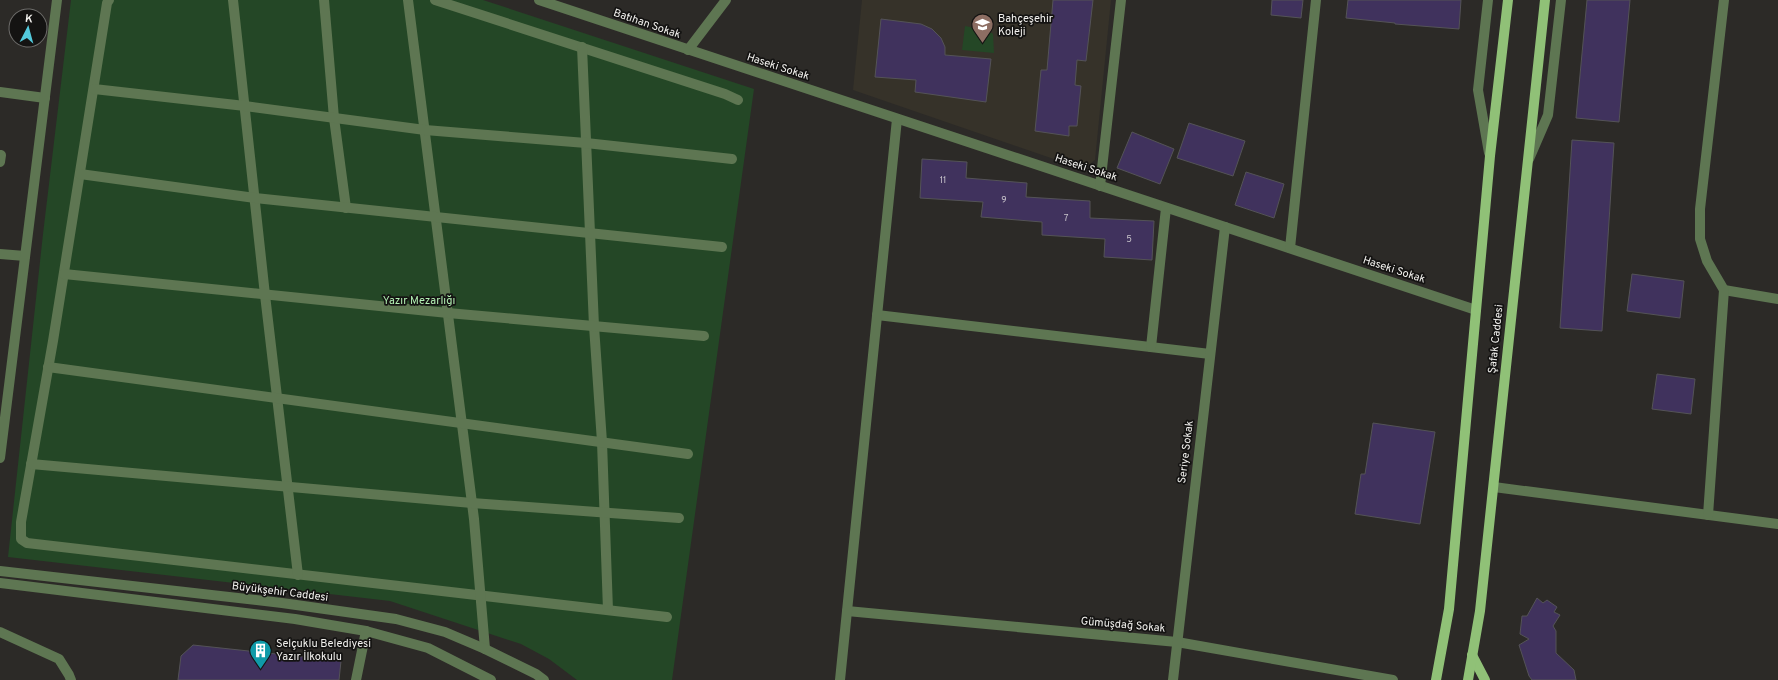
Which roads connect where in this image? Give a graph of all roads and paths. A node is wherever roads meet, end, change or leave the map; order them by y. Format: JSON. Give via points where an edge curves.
{"nodes":[{"id":1,"x":57,"y":0,"type":"edge"},
{"id":2,"x":109,"y":0,"type":"edge"},
{"id":3,"x":233,"y":0,"type":"edge"},
{"id":4,"x":324,"y":0,"type":"edge"},
{"id":5,"x":408,"y":0,"type":"edge"},
{"id":6,"x":435,"y":0,"type":"edge"},
{"id":7,"x":539,"y":0,"type":"edge"},
{"id":8,"x":726,"y":0,"type":"edge"},
{"id":9,"x":1121,"y":0,"type":"edge"},
{"id":10,"x":1316,"y":0,"type":"edge"},
{"id":11,"x":1488,"y":0,"type":"edge"},
{"id":12,"x":1508,"y":0,"type":"edge"},
{"id":13,"x":1545,"y":0,"type":"edge"},
{"id":14,"x":1561,"y":0,"type":"edge"},
{"id":15,"x":1724,"y":0,"type":"edge"},
{"id":16,"x":582,"y":47,"type":"junction"},
{"id":17,"x":688,"y":50,"type":"junction"},
{"id":18,"x":94,"y":89,"type":"junction"},
{"id":19,"x":0,"y":92,"type":"edge"},
{"id":20,"x":45,"y":98,"type":"junction"},
{"id":21,"x":738,"y":100,"type":"dead end"},
{"id":22,"x":245,"y":106,"type":"junction"},
{"id":23,"x":334,"y":118,"type":"junction"},
{"id":24,"x":897,"y":119,"type":"junction"},
{"id":25,"x":425,"y":130,"type":"junction"},
{"id":26,"x":586,"y":143,"type":"junction"},
{"id":27,"x":1490,"y":156,"type":"junction"},
{"id":28,"x":732,"y":159,"type":"dead end"},
{"id":29,"x":1527,"y":164,"type":"junction"},
{"id":30,"x":80,"y":174,"type":"junction"},
{"id":31,"x":1100,"y":186,"type":"junction"},
{"id":32,"x":255,"y":198,"type":"junction"},
{"id":33,"x":346,"y":208,"type":"junction"},
{"id":34,"x":1166,"y":208,"type":"junction"},
{"id":35,"x":436,"y":218,"type":"junction"},
{"id":36,"x":1225,"y":227,"type":"junction"},
{"id":37,"x":591,"y":234,"type":"junction"},
{"id":38,"x":722,"y":247,"type":"dead end"},
{"id":39,"x":1290,"y":248,"type":"junction"},
{"id":40,"x":0,"y":254,"type":"edge"},
{"id":41,"x":25,"y":256,"type":"junction"},
{"id":42,"x":64,"y":274,"type":"junction"},
{"id":43,"x":1724,"y":290,"type":"junction"},
{"id":44,"x":265,"y":295,"type":"junction"},
{"id":45,"x":1778,"y":299,"type":"edge"},
{"id":46,"x":1476,"y":310,"type":"junction"},
{"id":47,"x":448,"y":314,"type":"junction"},
{"id":48,"x":877,"y":315,"type":"junction"},
{"id":49,"x":594,"y":326,"type":"junction"},
{"id":50,"x":704,"y":336,"type":"dead end"},
{"id":51,"x":1151,"y":347,"type":"junction"},
{"id":52,"x":1210,"y":354,"type":"junction"},
{"id":53,"x":48,"y":367,"type":"junction"},
{"id":54,"x":278,"y":400,"type":"junction"},
{"id":55,"x":462,"y":423,"type":"junction"},
{"id":56,"x":602,"y":442,"type":"junction"},
{"id":57,"x":688,"y":454,"type":"dead end"},
{"id":58,"x":0,"y":458,"type":"edge"},
{"id":59,"x":32,"y":464,"type":"junction"},
{"id":60,"x":289,"y":487,"type":"junction"},
{"id":61,"x":1494,"y":487,"type":"junction"},
{"id":62,"x":472,"y":503,"type":"junction"},
{"id":63,"x":605,"y":513,"type":"junction"},
{"id":64,"x":1708,"y":515,"type":"junction"},
{"id":65,"x":679,"y":518,"type":"dead end"},
{"id":66,"x":1778,"y":524,"type":"edge"},
{"id":67,"x":0,"y":571,"type":"edge"},
{"id":68,"x":298,"y":574,"type":"junction"},
{"id":69,"x":0,"y":583,"type":"edge"},
{"id":70,"x":480,"y":595,"type":"junction"},
{"id":71,"x":608,"y":610,"type":"junction"},
{"id":72,"x":847,"y":611,"type":"junction"},
{"id":73,"x":667,"y":617,"type":"dead end"},
{"id":74,"x":0,"y":632,"type":"edge"},
{"id":75,"x":366,"y":632,"type":"junction"},
{"id":76,"x":1177,"y":642,"type":"junction"},
{"id":77,"x":485,"y":648,"type":"junction"},
{"id":78,"x":1472,"y":655,"type":"junction"},
{"id":79,"x":70,"y":680,"type":"edge"},
{"id":80,"x":356,"y":680,"type":"edge"},
{"id":81,"x":491,"y":680,"type":"edge"},
{"id":82,"x":544,"y":680,"type":"edge"},
{"id":83,"x":840,"y":680,"type":"edge"},
{"id":84,"x":1173,"y":680,"type":"edge"},
{"id":85,"x":1394,"y":680,"type":"edge"},
{"id":86,"x":1436,"y":680,"type":"edge"},
{"id":87,"x":1468,"y":680,"type":"edge"},
{"id":88,"x":1485,"y":680,"type":"edge"}],
"edges":[{"from":1,"to":20,"type":"street"},
{"from":2,"to":18,"type":"street"},
{"from":3,"to":22,"type":"street"},
{"from":4,"to":23,"type":"street"},
{"from":5,"to":25,"type":"street"},
{"from":6,"to":16,"type":"street"},
{"from":7,"to":17,"type":"street","name":"Batıhan Sokak"},
{"from":8,"to":17,"type":"street","name":"Batıhan Sokak"},
{"from":9,"to":31,"type":"street"},
{"from":10,"to":39,"type":"street"},
{"from":11,"to":27,"type":"street","via":[[1478,90]]},
{"from":12,"to":27,"type":"main road","name":"Şafak Caddesi"},
{"from":13,"to":29,"type":"main road","name":"Şafak Caddesi"},
{"from":14,"to":29,"type":"street","via":[[1548,115]]},
{"from":15,"to":43,"type":"street","via":[[1700,209],[1700,239],[1707,261]]},
{"from":16,"to":21,"type":"street"},
{"from":16,"to":26,"type":"street"},
{"from":17,"to":24,"type":"street","name":"Haseki Sokak"},
{"from":18,"to":22,"type":"street"},
{"from":18,"to":30,"type":"street"},
{"from":19,"to":20,"type":"street"},
{"from":20,"to":41,"type":"street"},
{"from":22,"to":23,"type":"street"},
{"from":22,"to":32,"type":"street"},
{"from":23,"to":25,"type":"street"},
{"from":23,"to":33,"type":"street"},
{"from":24,"to":31,"type":"street","name":"Haseki Sokak"},
{"from":24,"to":48,"type":"street"},
{"from":25,"to":26,"type":"street"},
{"from":25,"to":35,"type":"street"},
{"from":26,"to":28,"type":"street"},
{"from":26,"to":37,"type":"street"},
{"from":27,"to":46,"type":"main road","name":"Şafak Caddesi"},
{"from":29,"to":61,"type":"main road","name":"Şafak Caddesi"},
{"from":30,"to":32,"type":"street"},
{"from":30,"to":42,"type":"street"},
{"from":31,"to":34,"type":"street","name":"Haseki Sokak"},
{"from":32,"to":33,"type":"street"},
{"from":32,"to":44,"type":"street"},
{"from":33,"to":35,"type":"street"},
{"from":34,"to":36,"type":"street","name":"Haseki Sokak"},
{"from":34,"to":51,"type":"street"},
{"from":35,"to":37,"type":"street"},
{"from":35,"to":47,"type":"street"},
{"from":36,"to":39,"type":"street","name":"Haseki Sokak"},
{"from":36,"to":52,"type":"street","name":"Seriye Sokak"},
{"from":37,"to":38,"type":"street"},
{"from":37,"to":49,"type":"street"},
{"from":39,"to":46,"type":"street","name":"Haseki Sokak"},
{"from":40,"to":41,"type":"street"},
{"from":41,"to":58,"type":"street"},
{"from":42,"to":44,"type":"street"},
{"from":42,"to":53,"type":"street"},
{"from":43,"to":45,"type":"street"},
{"from":43,"to":64,"type":"street"},
{"from":44,"to":47,"type":"street"},
{"from":44,"to":54,"type":"street"},
{"from":46,"to":86,"type":"main road","name":"Şafak Caddesi","via":[[1449,610]]},
{"from":47,"to":49,"type":"street"},
{"from":47,"to":55,"type":"street"},
{"from":48,"to":51,"type":"street"},
{"from":48,"to":72,"type":"street"},
{"from":49,"to":50,"type":"street"},
{"from":49,"to":56,"type":"street"},
{"from":51,"to":52,"type":"street"},
{"from":52,"to":76,"type":"street","name":"Seriye Sokak"},
{"from":53,"to":54,"type":"street"},
{"from":53,"to":59,"type":"street"},
{"from":54,"to":55,"type":"street"},
{"from":54,"to":60,"type":"street"},
{"from":55,"to":56,"type":"street"},
{"from":55,"to":62,"type":"street"},
{"from":56,"to":57,"type":"street"},
{"from":56,"to":63,"type":"street"},
{"from":59,"to":60,"type":"street"},
{"from":59,"to":68,"type":"street","via":[[21,522],[21,539],[27,543]]},
{"from":60,"to":62,"type":"street"},
{"from":60,"to":68,"type":"street"},
{"from":61,"to":64,"type":"street"},
{"from":61,"to":78,"type":"main road","name":"Şafak Caddesi","via":[[1480,611]]},
{"from":62,"to":63,"type":"street"},
{"from":62,"to":70,"type":"street"},
{"from":63,"to":65,"type":"street"},
{"from":63,"to":71,"type":"street"},
{"from":64,"to":66,"type":"street"},
{"from":67,"to":77,"type":"street","name":"Büyükşehir Caddesi","via":[[396,619],[444,632]]},
{"from":68,"to":70,"type":"street"},
{"from":69,"to":75,"type":"street","via":[[295,619]]},
{"from":70,"to":71,"type":"street"},
{"from":70,"to":77,"type":"street"},
{"from":71,"to":73,"type":"street"},
{"from":72,"to":76,"type":"street","name":"Gümüşdağ Sokak"},
{"from":72,"to":83,"type":"street"},
{"from":74,"to":79,"type":"street","via":[[58,659],[70,675]]},
{"from":75,"to":80,"type":"street"},
{"from":75,"to":81,"type":"street","via":[[428,648]]},
{"from":76,"to":84,"type":"street","name":"Seriye Sokak"},
{"from":76,"to":85,"type":"street","name":"Gümüşdağ Sokak"},
{"from":77,"to":82,"type":"street","name":"Büyükşehir Caddesi"},
{"from":78,"to":87,"type":"main road","name":"Şafak Caddesi"},
{"from":78,"to":88,"type":"main road"}]}
